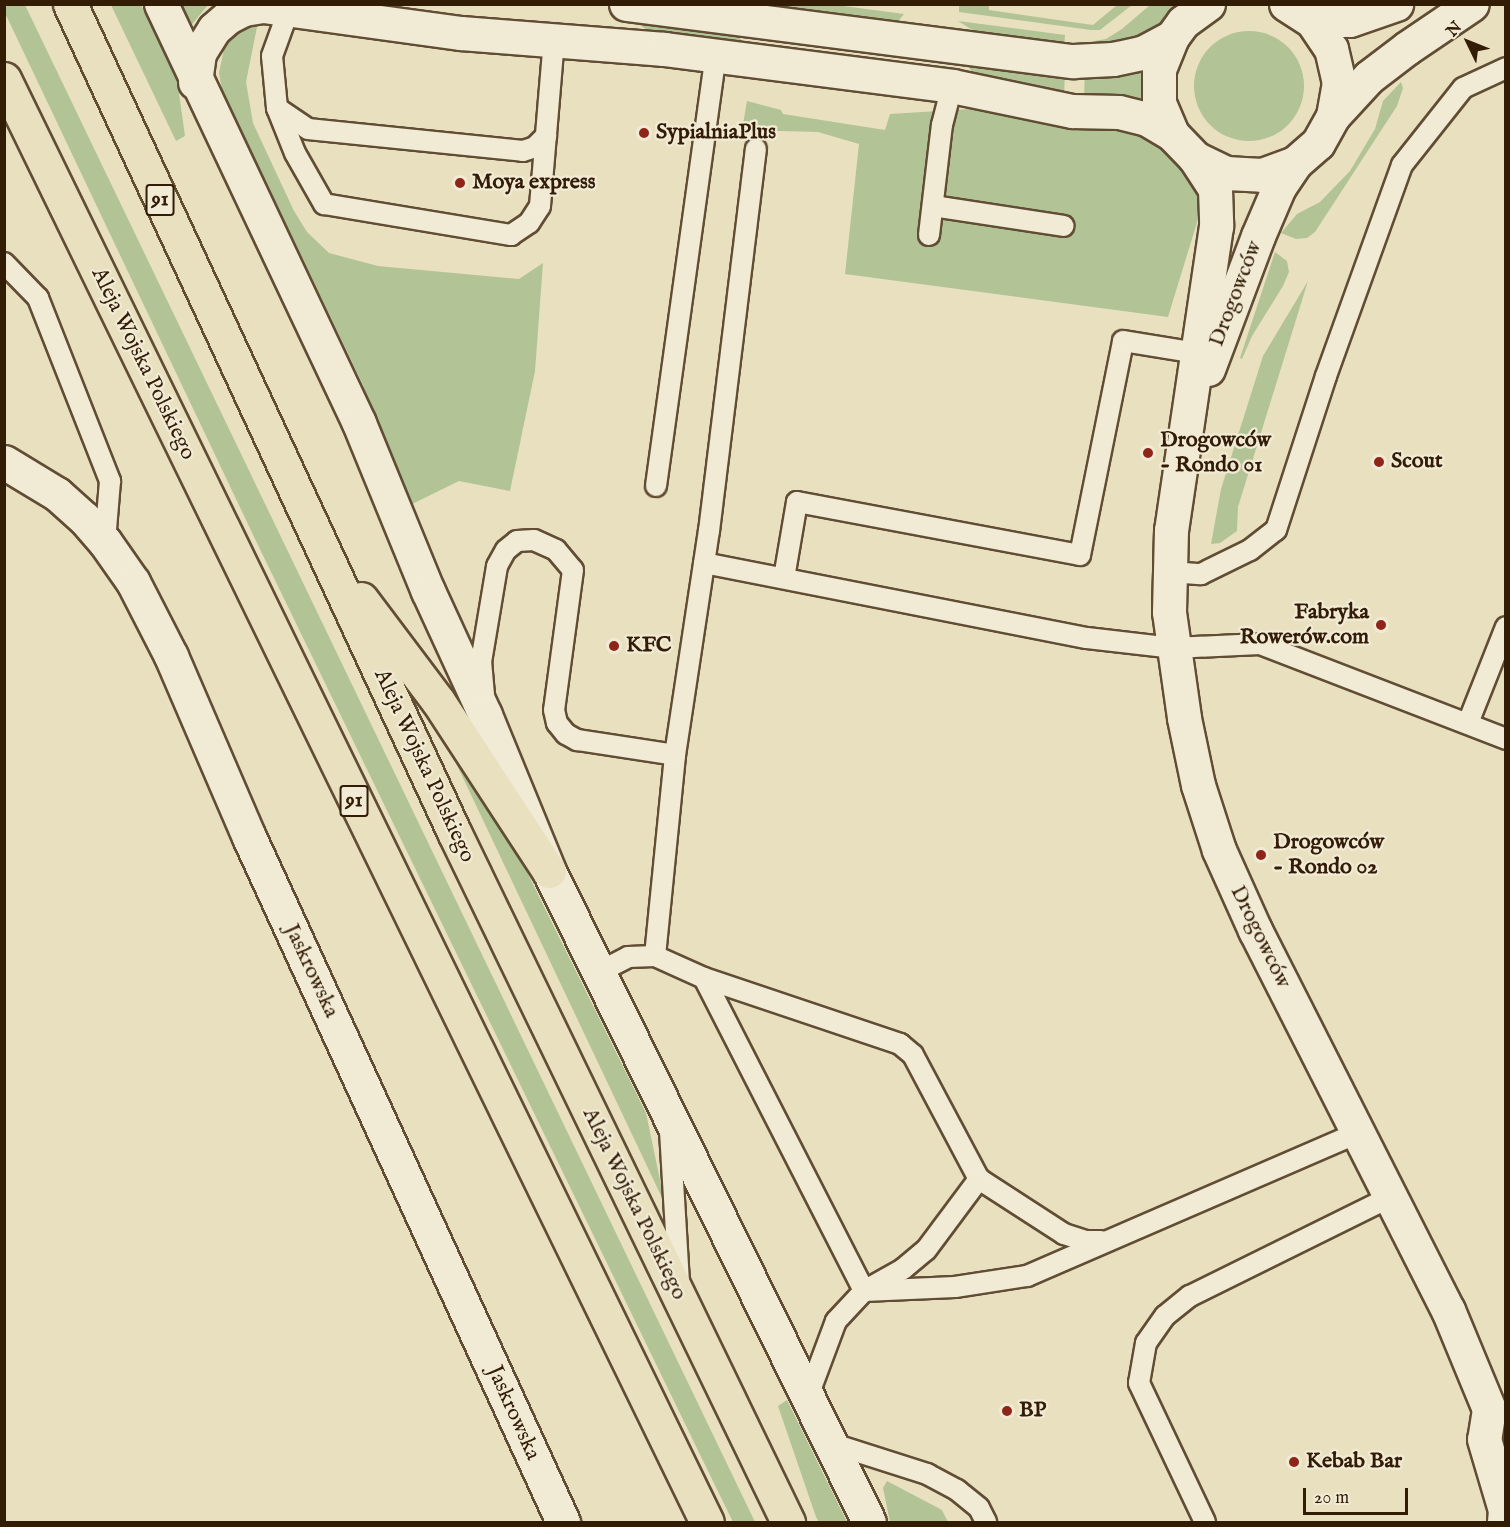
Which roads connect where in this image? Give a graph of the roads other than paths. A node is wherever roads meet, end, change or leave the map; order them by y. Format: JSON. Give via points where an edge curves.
{"nodes":[{"id":1,"x":70,"y":4,"type":"edge"},
{"id":2,"x":161,"y":4,"type":"edge"},
{"id":3,"x":626,"y":4,"type":"edge"},
{"id":4,"x":1208,"y":4,"type":"edge"},
{"id":5,"x":1396,"y":4,"type":"edge"},
{"id":6,"x":1472,"y":4,"type":"edge"},
{"id":7,"x":289,"y":9,"type":"junction"},
{"id":8,"x":1297,"y":10,"type":"edge"},
{"id":9,"x":1172,"y":37,"type":"junction"},
{"id":10,"x":554,"y":41,"type":"junction"},
{"id":11,"x":716,"y":56,"type":"junction"},
{"id":12,"x":1506,"y":68,"type":"edge"},
{"id":13,"x":4,"y":79,"type":"edge"},
{"id":14,"x":195,"y":82,"type":"junction"},
{"id":15,"x":952,"y":86,"type":"junction"},
{"id":16,"x":277,"y":108,"type":"junction"},
{"id":17,"x":1333,"y":116,"type":"junction"},
{"id":18,"x":1172,"y":134,"type":"junction"},
{"id":19,"x":546,"y":135,"type":"junction"},
{"id":20,"x":756,"y":149,"type":"dead end"},
{"id":21,"x":1195,"y":158,"type":"junction"},
{"id":22,"x":1295,"y":163,"type":"junction"},
{"id":23,"x":933,"y":206,"type":"junction"},
{"id":24,"x":1063,"y":226,"type":"dead end"},
{"id":25,"x":929,"y":235,"type":"dead end"},
{"id":26,"x":4,"y":263,"type":"edge"},
{"id":27,"x":1197,"y":353,"type":"junction"},
{"id":28,"x":1186,"y":429,"type":"junction"},
{"id":29,"x":4,"y":462,"type":"edge"},
{"id":30,"x":656,"y":486,"type":"dead end"},
{"id":31,"x":105,"y":542,"type":"junction"},
{"id":32,"x":319,"y":542,"type":"junction"},
{"id":33,"x":704,"y":563,"type":"junction"},
{"id":34,"x":1170,"y":572,"type":"junction"},
{"id":35,"x":784,"y":578,"type":"junction"},
{"id":36,"x":1506,"y":627,"type":"edge"},
{"id":37,"x":1174,"y":648,"type":"junction"},
{"id":38,"x":485,"y":715,"type":"junction"},
{"id":39,"x":1468,"y":723,"type":"junction"},
{"id":40,"x":1506,"y":738,"type":"edge"},
{"id":41,"x":675,"y":755,"type":"junction"},
{"id":42,"x":549,"y":871,"type":"junction"},
{"id":43,"x":655,"y":956,"type":"junction"},
{"id":44,"x":599,"y":972,"type":"junction"},
{"id":45,"x":704,"y":978,"type":"junction"},
{"id":46,"x":669,"y":1115,"type":"junction"},
{"id":47,"x":1359,"y":1132,"type":"junction"},
{"id":48,"x":979,"y":1179,"type":"junction"},
{"id":49,"x":1392,"y":1196,"type":"junction"},
{"id":50,"x":1107,"y":1240,"type":"junction"},
{"id":51,"x":864,"y":1291,"type":"junction"},
{"id":52,"x":680,"y":1299,"type":"junction"},
{"id":53,"x":808,"y":1396,"type":"junction"},
{"id":54,"x":1497,"y":1414,"type":"edge"},
{"id":55,"x":830,"y":1443,"type":"junction"},
{"id":56,"x":563,"y":1522,"type":"edge"},
{"id":57,"x":707,"y":1522,"type":"edge"},
{"id":58,"x":788,"y":1522,"type":"edge"},
{"id":59,"x":869,"y":1522,"type":"edge"},
{"id":60,"x":986,"y":1522,"type":"edge"},
{"id":61,"x":1205,"y":1522,"type":"edge"},
{"id":62,"x":1504,"y":1522,"type":"edge"}],
"edges":[{"from":1,"to":32,"type":"main road","name":"Aleja Wojska Polskiego","number":"91"},
{"from":2,"to":14,"type":"street"},
{"from":3,"to":9,"type":"street","via":[[1073,61],[1142,53]]},
{"from":4,"to":9,"type":"street","via":[[1183,22]]},
{"from":5,"to":8,"type":"street","via":[[1350,20]]},
{"from":6,"to":17,"type":"street","via":[[1369,77]]},
{"from":7,"to":10,"type":"street","via":[[461,33]]},
{"from":7,"to":14,"type":"street","via":[[263,6],[228,17],[205,40]]},
{"from":7,"to":16,"type":"lane","via":[[272,56]]},
{"from":8,"to":17,"type":"street","via":[[1331,49],[1339,83]]},
{"from":9,"to":18,"type":"street","via":[[1159,69],[1159,103]]},
{"from":10,"to":11,"type":"street"},
{"from":10,"to":19,"type":"lane"},
{"from":11,"to":15,"type":"street"},
{"from":11,"to":30,"type":"lane"},
{"from":12,"to":34,"type":"lane","via":[[1463,88],[1402,165],[1276,530],[1250,550],[1202,574]]},
{"from":13,"to":57,"type":"main road","name":"Aleja Wojska Polskiego","number":"91"},
{"from":14,"to":38,"type":"street","via":[[359,423],[428,591]]},
{"from":15,"to":18,"type":"street","via":[[1072,111],[1119,112],[1147,119]]},
{"from":15,"to":23,"type":"lane","via":[[942,125]]},
{"from":16,"to":19,"type":"lane","via":[[308,129],[523,151],[535,147]]},
{"from":16,"to":19,"type":"lane","via":[[295,153],[324,204],[511,235],[529,223],[540,206]]},
{"from":17,"to":22,"type":"street","via":[[1318,143]]},
{"from":18,"to":21,"type":"street"},
{"from":20,"to":33,"type":"lane"},
{"from":21,"to":22,"type":"street","via":[[1226,173],[1262,175]]},
{"from":21,"to":27,"type":"street","name":"Drogowców","via":[[1215,189],[1216,226]]},
{"from":22,"to":28,"type":"street","name":"Drogowców","via":[[1279,187],[1258,236]]},
{"from":23,"to":24,"type":"lane"},
{"from":23,"to":25,"type":"lane"},
{"from":26,"to":31,"type":"lane","via":[[38,298],[110,481]]},
{"from":27,"to":28,"type":"street","name":"Drogowców"},
{"from":27,"to":35,"type":"lane","via":[[1123,341],[1080,555],[797,502]]},
{"from":28,"to":34,"type":"street","name":"Drogowców","via":[[1171,530]]},
{"from":29,"to":31,"type":"street","name":"Jaskrowska","via":[[57,494]]},
{"from":31,"to":56,"type":"street","name":"Jaskrowska","via":[[133,582],[171,656],[249,837]]},
{"from":32,"to":42,"type":"main road","via":[[438,701]]},
{"from":32,"to":52,"type":"main road","name":"Aleja Wojska Polskiego","number":"91"},
{"from":33,"to":35,"type":"lane"},
{"from":33,"to":41,"type":"lane"},
{"from":34,"to":37,"type":"street","name":"Drogowców","via":[[1169,612]]},
{"from":35,"to":37,"type":"lane","via":[[1087,638]]},
{"from":36,"to":39,"type":"lane"},
{"from":37,"to":39,"type":"lane","via":[[1260,644]]},
{"from":37,"to":47,"type":"street","name":"Drogowców","via":[[1198,785],[1219,850],[1255,930]]},
{"from":38,"to":41,"type":"lane","via":[[481,662],[497,566],[506,550],[517,542],[534,540],[556,550],[573,570],[554,710],[557,723],[577,740]]},
{"from":38,"to":42,"type":"street"},
{"from":39,"to":40,"type":"lane"},
{"from":41,"to":43,"type":"lane"},
{"from":42,"to":44,"type":"street"},
{"from":43,"to":44,"type":"lane","via":[[628,957]]},
{"from":43,"to":45,"type":"lane"},
{"from":44,"to":46,"type":"street"},
{"from":45,"to":48,"type":"lane","via":[[900,1044],[913,1055]]},
{"from":45,"to":51,"type":"lane"},
{"from":46,"to":52,"type":"lane"},
{"from":46,"to":53,"type":"street"},
{"from":47,"to":49,"type":"street","name":"Drogowców"},
{"from":47,"to":50,"type":"lane"},
{"from":48,"to":50,"type":"lane","via":[[1064,1234],[1084,1241]]},
{"from":48,"to":51,"type":"lane","via":[[926,1250],[903,1269]]},
{"from":49,"to":54,"type":"street","name":"Drogowców"},
{"from":49,"to":61,"type":"lane","via":[[1190,1296],[1165,1316],[1146,1344],[1139,1383]]},
{"from":50,"to":51,"type":"lane","via":[[1027,1276],[955,1287]]},
{"from":51,"to":53,"type":"lane","via":[[836,1321]]},
{"from":52,"to":58,"type":"main road","name":"Aleja Wojska Polskiego","number":"91"},
{"from":53,"to":55,"type":"street"},
{"from":54,"to":62,"type":"street","name":"Drogowców","via":[[1484,1438],[1505,1510]]},
{"from":55,"to":59,"type":"street"},
{"from":55,"to":60,"type":"lane","via":[[927,1474],[957,1490],[979,1508]]}]}
